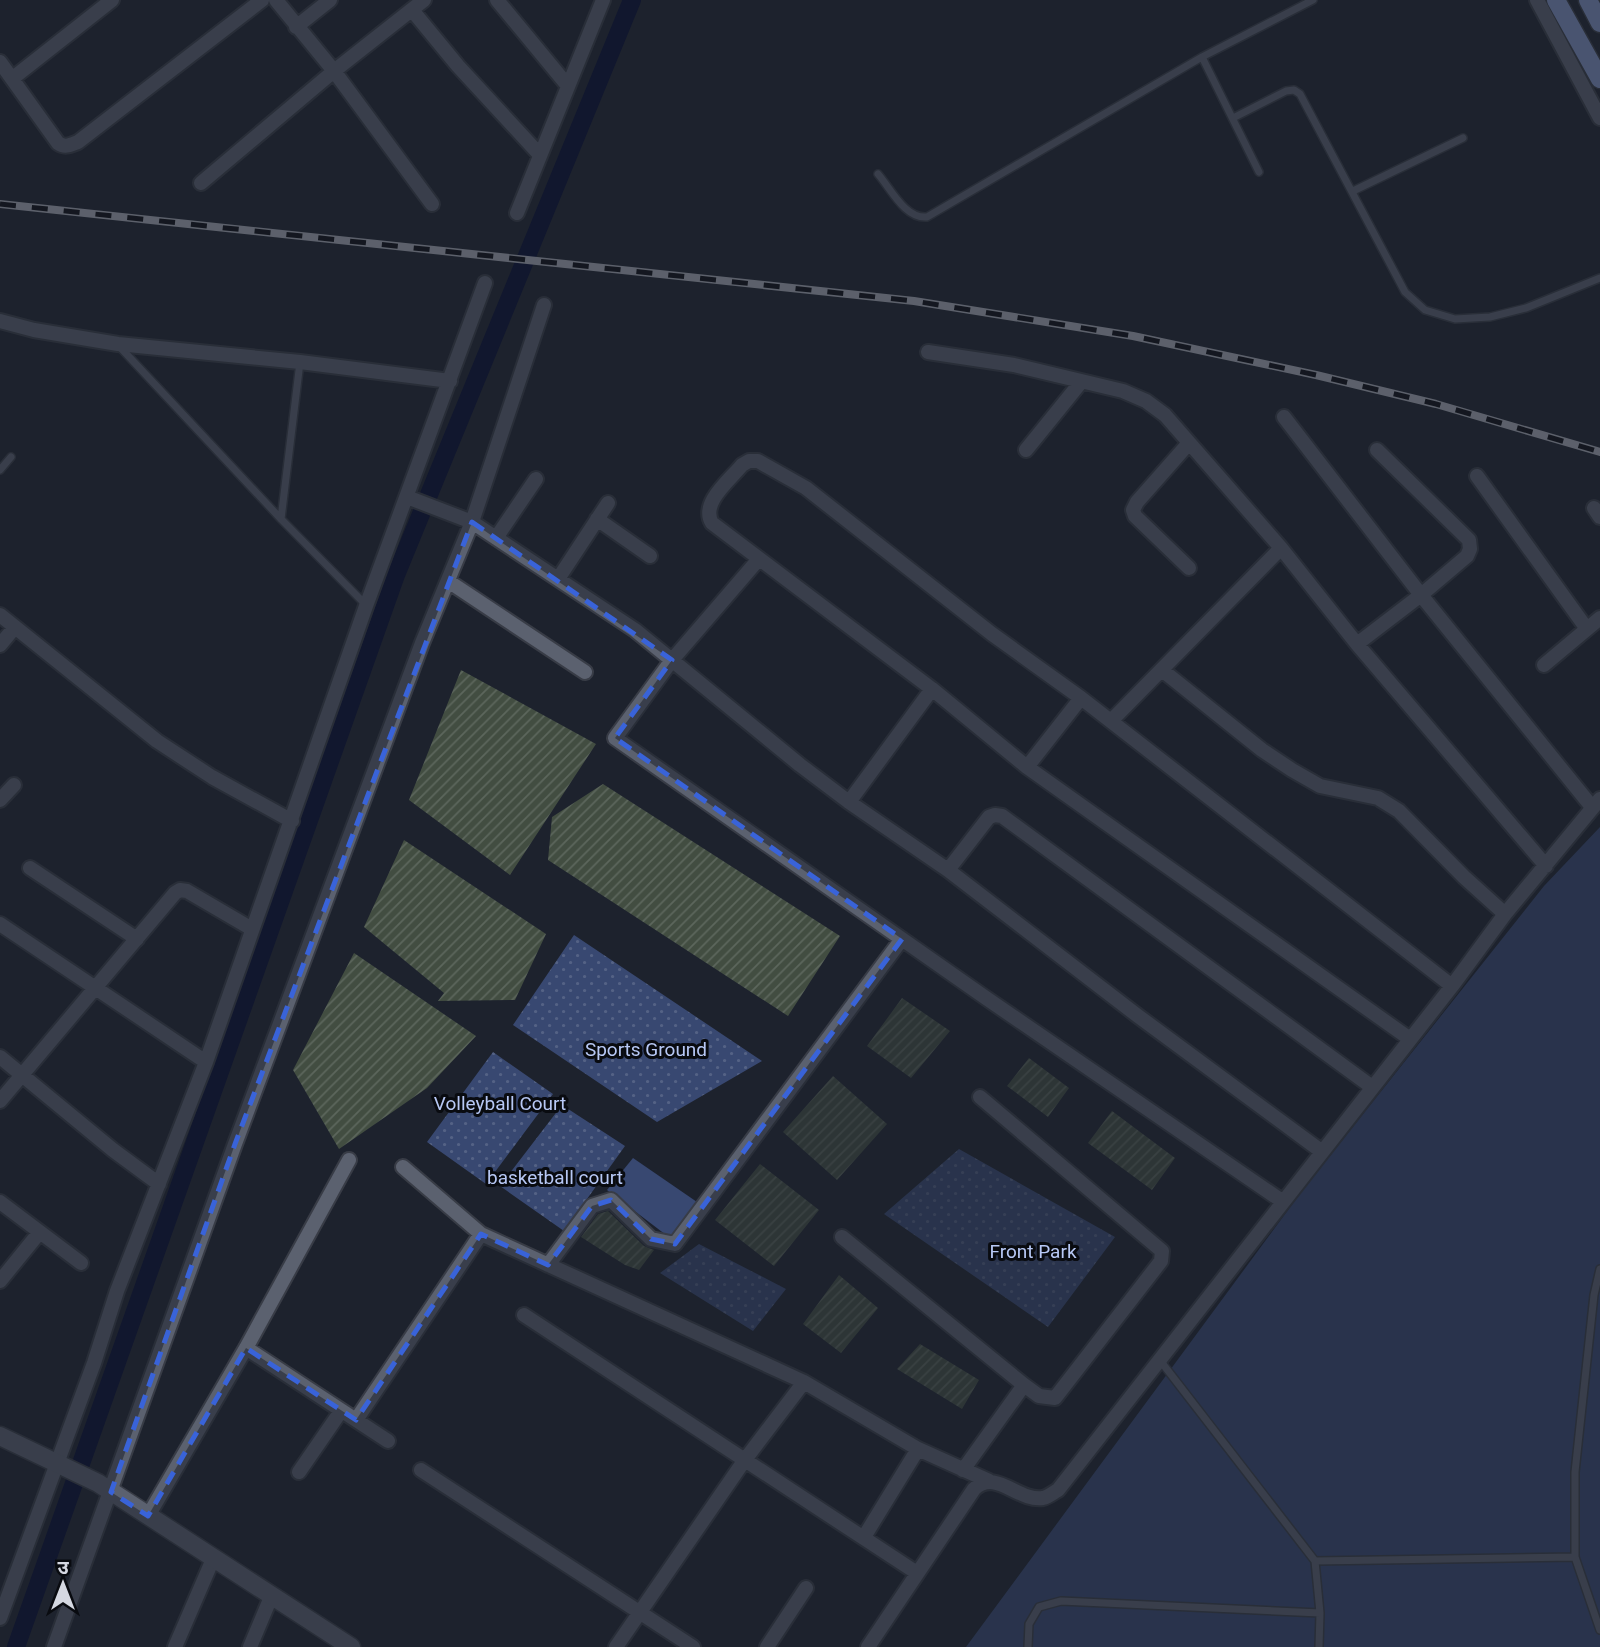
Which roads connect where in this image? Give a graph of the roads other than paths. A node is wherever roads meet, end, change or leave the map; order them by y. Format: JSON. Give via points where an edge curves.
{"nodes":[{"id":1,"x":112,"y":0,"type":"edge"},
{"id":2,"x":262,"y":0,"type":"edge"},
{"id":3,"x":276,"y":0,"type":"edge"},
{"id":4,"x":330,"y":0,"type":"edge"},
{"id":5,"x":497,"y":0,"type":"edge"},
{"id":6,"x":603,"y":0,"type":"edge"},
{"id":7,"x":1313,"y":0,"type":"edge"},
{"id":8,"x":1537,"y":0,"type":"edge"},
{"id":9,"x":1556,"y":0,"type":"edge"},
{"id":10,"x":1588,"y":0,"type":"edge"},
{"id":11,"x":418,"y":5,"type":"edge"},
{"id":12,"x":1600,"y":23,"type":"edge"},
{"id":13,"x":296,"y":27,"type":"junction"},
{"id":14,"x":1202,"y":57,"type":"junction"},
{"id":15,"x":0,"y":62,"type":"edge"},
{"id":16,"x":334,"y":71,"type":"junction"},
{"id":17,"x":13,"y":78,"type":"junction"},
{"id":18,"x":1600,"y":79,"type":"edge"},
{"id":19,"x":568,"y":86,"type":"junction"},
{"id":20,"x":1233,"y":118,"type":"junction"},
{"id":21,"x":1600,"y":118,"type":"edge"},
{"id":22,"x":1464,"y":138,"type":"dead end"},
{"id":23,"x":540,"y":155,"type":"junction"},
{"id":24,"x":1259,"y":172,"type":"dead end"},
{"id":25,"x":878,"y":174,"type":"dead end"},
{"id":26,"x":201,"y":183,"type":"dead end"},
{"id":27,"x":1353,"y":191,"type":"junction"},
{"id":28,"x":432,"y":204,"type":"dead end"},
{"id":29,"x":517,"y":213,"type":"dead end"},
{"id":30,"x":1600,"y":278,"type":"edge"},
{"id":31,"x":485,"y":283,"type":"dead end"},
{"id":32,"x":544,"y":305,"type":"dead end"},
{"id":33,"x":1,"y":323,"type":"edge"},
{"id":34,"x":118,"y":344,"type":"junction"},
{"id":35,"x":929,"y":352,"type":"dead end"},
{"id":36,"x":300,"y":362,"type":"junction"},
{"id":37,"x":450,"y":381,"type":"junction"},
{"id":38,"x":1080,"y":382,"type":"junction"},
{"id":39,"x":1284,"y":417,"type":"dead end"},
{"id":40,"x":1189,"y":443,"type":"junction"},
{"id":41,"x":1026,"y":450,"type":"dead end"},
{"id":42,"x":1377,"y":450,"type":"dead end"},
{"id":43,"x":11,"y":457,"type":"dead end"},
{"id":44,"x":0,"y":470,"type":"edge"},
{"id":45,"x":1477,"y":476,"type":"dead end"},
{"id":46,"x":536,"y":480,"type":"dead end"},
{"id":47,"x":407,"y":497,"type":"junction"},
{"id":48,"x":608,"y":503,"type":"dead end"},
{"id":49,"x":281,"y":519,"type":"junction"},
{"id":50,"x":597,"y":519,"type":"junction"},
{"id":51,"x":472,"y":522,"type":"junction"},
{"id":52,"x":496,"y":538,"type":"junction"},
{"id":53,"x":1281,"y":548,"type":"junction"},
{"id":54,"x":650,"y":556,"type":"dead end"},
{"id":55,"x":758,"y":560,"type":"junction"},
{"id":56,"x":1189,"y":568,"type":"dead end"},
{"id":57,"x":558,"y":579,"type":"junction"},
{"id":58,"x":448,"y":581,"type":"junction"},
{"id":59,"x":1421,"y":595,"type":"junction"},
{"id":60,"x":366,"y":606,"type":"junction"},
{"id":61,"x":0,"y":615,"type":"edge"},
{"id":62,"x":1600,"y":618,"type":"edge"},
{"id":63,"x":15,"y":627,"type":"junction"},
{"id":64,"x":1587,"y":629,"type":"junction"},
{"id":65,"x":1357,"y":644,"type":"junction"},
{"id":66,"x":0,"y":645,"type":"edge"},
{"id":67,"x":672,"y":660,"type":"junction"},
{"id":68,"x":1544,"y":665,"type":"dead end"},
{"id":69,"x":1162,"y":670,"type":"junction"},
{"id":70,"x":585,"y":672,"type":"dead end"},
{"id":71,"x":932,"y":689,"type":"junction"},
{"id":72,"x":1081,"y":698,"type":"junction"},
{"id":73,"x":1111,"y":722,"type":"junction"},
{"id":74,"x":1027,"y":766,"type":"junction"},
{"id":75,"x":14,"y":785,"type":"dead end"},
{"id":76,"x":0,"y":800,"type":"edge"},
{"id":77,"x":849,"y":802,"type":"junction"},
{"id":78,"x":1596,"y":803,"type":"edge"},
{"id":79,"x":292,"y":821,"type":"junction"},
{"id":80,"x":1546,"y":866,"type":"junction"},
{"id":81,"x":30,"y":868,"type":"dead end"},
{"id":82,"x":948,"y":870,"type":"junction"},
{"id":83,"x":1505,"y":914,"type":"junction"},
{"id":84,"x":0,"y":924,"type":"edge"},
{"id":85,"x":252,"y":929,"type":"junction"},
{"id":86,"x":137,"y":939,"type":"junction"},
{"id":87,"x":902,"y":939,"type":"junction"},
{"id":88,"x":1452,"y":986,"type":"junction"},
{"id":89,"x":96,"y":988,"type":"junction"},
{"id":90,"x":1410,"y":1039,"type":"junction"},
{"id":91,"x":0,"y":1057,"type":"edge"},
{"id":92,"x":206,"y":1062,"type":"junction"},
{"id":93,"x":21,"y":1074,"type":"junction"},
{"id":94,"x":1372,"y":1087,"type":"junction"},
{"id":95,"x":980,"y":1097,"type":"dead end"},
{"id":96,"x":0,"y":1101,"type":"edge"},
{"id":97,"x":1321,"y":1151,"type":"junction"},
{"id":98,"x":349,"y":1160,"type":"dead end"},
{"id":99,"x":403,"y":1167,"type":"dead end"},
{"id":100,"x":159,"y":1184,"type":"junction"},
{"id":101,"x":1282,"y":1201,"type":"junction"},
{"id":102,"x":0,"y":1202,"type":"edge"},
{"id":103,"x":39,"y":1233,"type":"junction"},
{"id":104,"x":481,"y":1234,"type":"junction"},
{"id":105,"x":842,"y":1237,"type":"dead end"},
{"id":106,"x":81,"y":1263,"type":"dead end"},
{"id":107,"x":548,"y":1265,"type":"junction"},
{"id":108,"x":1600,"y":1269,"type":"edge"},
{"id":109,"x":0,"y":1281,"type":"edge"},
{"id":110,"x":524,"y":1315,"type":"dead end"},
{"id":111,"x":246,"y":1348,"type":"junction"},
{"id":112,"x":1159,"y":1359,"type":"junction"},
{"id":113,"x":804,"y":1382,"type":"junction"},
{"id":114,"x":1024,"y":1385,"type":"junction"},
{"id":115,"x":341,"y":1411,"type":"junction"},
{"id":116,"x":356,"y":1420,"type":"junction"},
{"id":117,"x":0,"y":1436,"type":"edge"},
{"id":118,"x":388,"y":1441,"type":"dead end"},
{"id":119,"x":918,"y":1449,"type":"junction"},
{"id":120,"x":744,"y":1461,"type":"junction"},
{"id":121,"x":61,"y":1467,"type":"junction"},
{"id":122,"x":421,"y":1470,"type":"dead end"},
{"id":123,"x":964,"y":1470,"type":"junction"},
{"id":124,"x":299,"y":1472,"type":"dead end"},
{"id":125,"x":989,"y":1481,"type":"junction"},
{"id":126,"x":104,"y":1488,"type":"junction"},
{"id":127,"x":148,"y":1516,"type":"junction"},
{"id":128,"x":864,"y":1537,"type":"junction"},
{"id":129,"x":1575,"y":1557,"type":"junction"},
{"id":130,"x":213,"y":1559,"type":"junction"},
{"id":131,"x":1315,"y":1561,"type":"junction"},
{"id":132,"x":917,"y":1573,"type":"junction"},
{"id":133,"x":806,"y":1588,"type":"dead end"},
{"id":134,"x":271,"y":1597,"type":"junction"},
{"id":135,"x":641,"y":1611,"type":"junction"},
{"id":136,"x":1320,"y":1613,"type":"junction"},
{"id":137,"x":0,"y":1618,"type":"edge"},
{"id":138,"x":1600,"y":1630,"type":"edge"},
{"id":139,"x":346,"y":1646,"type":"edge"},
{"id":140,"x":54,"y":1647,"type":"edge"},
{"id":141,"x":175,"y":1647,"type":"edge"},
{"id":142,"x":250,"y":1647,"type":"edge"},
{"id":143,"x":616,"y":1647,"type":"edge"},
{"id":144,"x":693,"y":1647,"type":"edge"},
{"id":145,"x":767,"y":1647,"type":"edge"},
{"id":146,"x":868,"y":1647,"type":"edge"},
{"id":147,"x":1028,"y":1647,"type":"edge"},
{"id":148,"x":1319,"y":1647,"type":"edge"}],
"edges":[{"from":1,"to":17,"type":"street"},
{"from":2,"to":17,"type":"street","via":[[70,145],[58,143]]},
{"from":3,"to":13,"type":"street"},
{"from":4,"to":13,"type":"street"},
{"from":5,"to":19,"type":"street"},
{"from":6,"to":19,"type":"street"},
{"from":7,"to":14,"type":"lane"},
{"from":8,"to":21,"type":"street"},
{"from":9,"to":18,"type":"main road"},
{"from":10,"to":12,"type":"main road"},
{"from":11,"to":16,"type":"street"},
{"from":11,"to":23,"type":"street","via":[[458,66]]},
{"from":13,"to":16,"type":"street"},
{"from":14,"to":20,"type":"lane"},
{"from":14,"to":25,"type":"lane","via":[[927,217],[909,213]]},
{"from":15,"to":17,"type":"street"},
{"from":16,"to":26,"type":"street"},
{"from":16,"to":28,"type":"street"},
{"from":19,"to":23,"type":"street"},
{"from":20,"to":24,"type":"lane"},
{"from":20,"to":27,"type":"lane","via":[[1294,90]]},
{"from":22,"to":27,"type":"lane"},
{"from":23,"to":29,"type":"street"},
{"from":27,"to":30,"type":"lane","via":[[1405,292],[1425,310],[1455,319],[1490,317],[1526,308]]},
{"from":31,"to":37,"type":"street"},
{"from":32,"to":51,"type":"street"},
{"from":33,"to":34,"type":"street"},
{"from":34,"to":36,"type":"street"},
{"from":34,"to":49,"type":"lane"},
{"from":35,"to":38,"type":"street","via":[[1054,373]]},
{"from":36,"to":37,"type":"street"},
{"from":36,"to":49,"type":"lane"},
{"from":37,"to":47,"type":"street"},
{"from":38,"to":40,"type":"street","via":[[1146,401]]},
{"from":38,"to":41,"type":"street"},
{"from":39,"to":59,"type":"street"},
{"from":40,"to":53,"type":"street"},
{"from":40,"to":56,"type":"street","via":[[1133,510]]},
{"from":42,"to":59,"type":"street","via":[[1469,540],[1467,555]]},
{"from":43,"to":44,"type":"lane"},
{"from":45,"to":64,"type":"street"},
{"from":46,"to":52,"type":"street"},
{"from":47,"to":51,"type":"street"},
{"from":47,"to":60,"type":"street"},
{"from":48,"to":50,"type":"street"},
{"from":49,"to":60,"type":"lane"},
{"from":50,"to":54,"type":"street"},
{"from":50,"to":57,"type":"street"},
{"from":51,"to":52,"type":"street"},
{"from":51,"to":58,"type":"street"},
{"from":52,"to":57,"type":"street"},
{"from":53,"to":65,"type":"street"},
{"from":53,"to":69,"type":"street"},
{"from":55,"to":67,"type":"street"},
{"from":55,"to":71,"type":"street"},
{"from":55,"to":72,"type":"street","via":[[708,517],[711,502],[749,461],[768,465],[806,488]]},
{"from":57,"to":67,"type":"street"},
{"from":58,"to":70,"type":"street"},
{"from":58,"to":126,"type":"street"},
{"from":59,"to":65,"type":"street"},
{"from":59,"to":78,"type":"street"},
{"from":60,"to":79,"type":"street"},
{"from":61,"to":63,"type":"street"},
{"from":62,"to":64,"type":"street"},
{"from":63,"to":66,"type":"street"},
{"from":63,"to":79,"type":"street","via":[[157,741],[212,778]]},
{"from":64,"to":68,"type":"street"},
{"from":65,"to":80,"type":"street"},
{"from":67,"to":77,"type":"street"},
{"from":67,"to":87,"type":"street","via":[[615,738]]},
{"from":69,"to":73,"type":"street"},
{"from":69,"to":83,"type":"street","via":[[1292,770],[1320,786],[1378,799],[1399,811]]},
{"from":71,"to":74,"type":"street"},
{"from":71,"to":77,"type":"street"},
{"from":72,"to":73,"type":"street"},
{"from":72,"to":74,"type":"street"},
{"from":73,"to":88,"type":"street"},
{"from":74,"to":90,"type":"street"},
{"from":75,"to":76,"type":"street"},
{"from":77,"to":82,"type":"street"},
{"from":78,"to":80,"type":"street"},
{"from":79,"to":85,"type":"street"},
{"from":80,"to":83,"type":"street"},
{"from":81,"to":86,"type":"street"},
{"from":82,"to":94,"type":"street","via":[[989,817],[1002,816]]},
{"from":82,"to":97,"type":"street"},
{"from":83,"to":88,"type":"street"},
{"from":84,"to":89,"type":"street"},
{"from":85,"to":86,"type":"street","via":[[180,890]]},
{"from":85,"to":92,"type":"street"},
{"from":86,"to":89,"type":"street"},
{"from":87,"to":101,"type":"street"},
{"from":87,"to":107,"type":"street","via":[[675,1244],[652,1239],[611,1200],[592,1206]]},
{"from":88,"to":90,"type":"street"},
{"from":89,"to":92,"type":"street"},
{"from":89,"to":93,"type":"street"},
{"from":90,"to":94,"type":"street"},
{"from":91,"to":93,"type":"street"},
{"from":92,"to":100,"type":"street"},
{"from":93,"to":96,"type":"street"},
{"from":93,"to":100,"type":"street"},
{"from":94,"to":97,"type":"street"},
{"from":95,"to":114,"type":"street","via":[[1162,1251],[1161,1261],[1055,1398],[1039,1396]]},
{"from":97,"to":101,"type":"street"},
{"from":98,"to":111,"type":"street"},
{"from":99,"to":104,"type":"street"},
{"from":100,"to":121,"type":"street"},
{"from":101,"to":112,"type":"street"},
{"from":102,"to":103,"type":"street"},
{"from":103,"to":106,"type":"street"},
{"from":103,"to":109,"type":"street"},
{"from":104,"to":107,"type":"street"},
{"from":104,"to":116,"type":"street"},
{"from":105,"to":114,"type":"street"},
{"from":107,"to":113,"type":"street"},
{"from":108,"to":129,"type":"lane","via":[[1575,1472]]},
{"from":110,"to":120,"type":"street"},
{"from":111,"to":115,"type":"street"},
{"from":111,"to":127,"type":"street"},
{"from":112,"to":125,"type":"street","via":[[1058,1490],[1045,1498],[1030,1497]]},
{"from":112,"to":131,"type":"lane"},
{"from":113,"to":119,"type":"street"},
{"from":113,"to":120,"type":"street"},
{"from":114,"to":123,"type":"street"},
{"from":115,"to":116,"type":"street"},
{"from":115,"to":124,"type":"street"},
{"from":116,"to":118,"type":"street"},
{"from":117,"to":121,"type":"street"},
{"from":119,"to":123,"type":"street"},
{"from":119,"to":128,"type":"street"},
{"from":120,"to":128,"type":"street"},
{"from":120,"to":135,"type":"street"},
{"from":121,"to":126,"type":"street"},
{"from":121,"to":137,"type":"street"},
{"from":122,"to":135,"type":"street"},
{"from":123,"to":125,"type":"street"},
{"from":125,"to":132,"type":"street","via":[[974,1489]]},
{"from":126,"to":127,"type":"street"},
{"from":126,"to":140,"type":"street"},
{"from":127,"to":130,"type":"street"},
{"from":128,"to":132,"type":"street"},
{"from":129,"to":131,"type":"lane"},
{"from":129,"to":138,"type":"lane"},
{"from":130,"to":134,"type":"street"},
{"from":130,"to":141,"type":"street"},
{"from":131,"to":136,"type":"lane"},
{"from":132,"to":146,"type":"street"},
{"from":133,"to":145,"type":"street"},
{"from":134,"to":139,"type":"street"},
{"from":134,"to":142,"type":"street"},
{"from":135,"to":143,"type":"street"},
{"from":135,"to":144,"type":"street"},
{"from":136,"to":147,"type":"lane","via":[[1061,1601],[1039,1607],[1029,1624]]},
{"from":136,"to":148,"type":"lane"}]}
